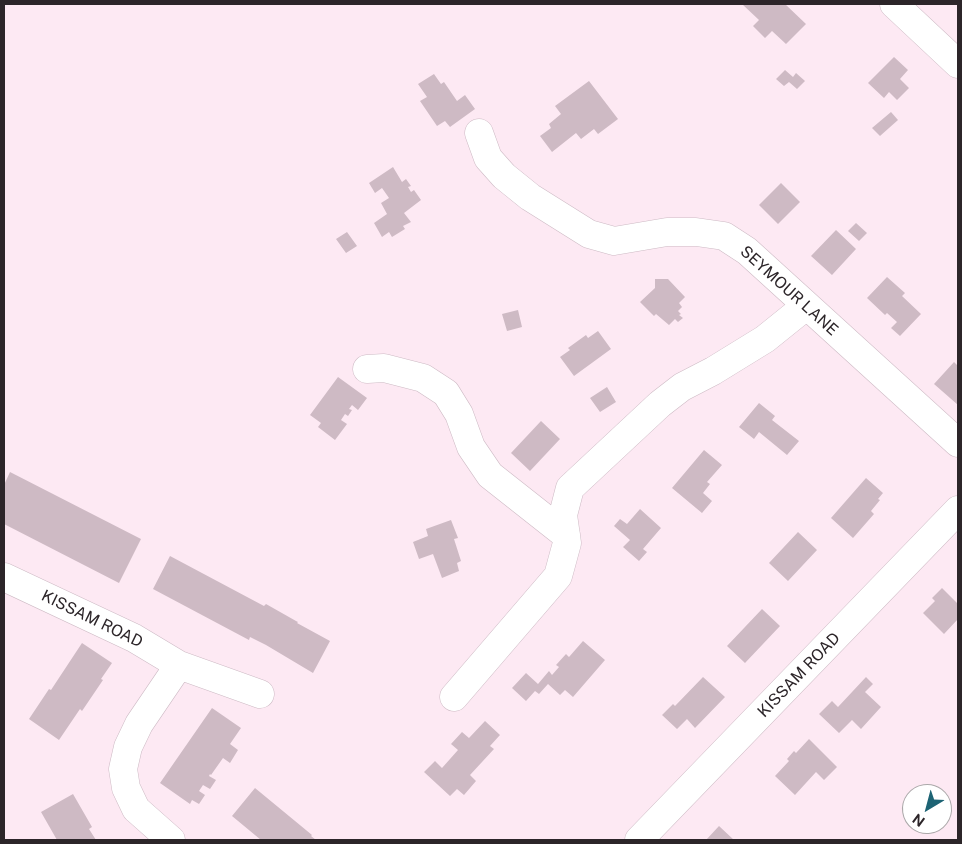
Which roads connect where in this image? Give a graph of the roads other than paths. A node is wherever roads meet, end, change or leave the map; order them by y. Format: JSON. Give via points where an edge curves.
{"nodes":[{"id":1,"x":894,"y":4,"type":"edge"},
{"id":2,"x":958,"y":64,"type":"edge"},
{"id":3,"x":479,"y":133,"type":"dead end"},
{"id":4,"x":806,"y":306,"type":"junction"},
{"id":5,"x":367,"y":369,"type":"dead end"},
{"id":6,"x":958,"y":443,"type":"edge"},
{"id":7,"x":958,"y":510,"type":"edge"},
{"id":8,"x":566,"y":535,"type":"junction"},
{"id":9,"x":4,"y":577,"type":"edge"},
{"id":10,"x":179,"y":665,"type":"junction"},
{"id":11,"x":260,"y":694,"type":"dead end"},
{"id":12,"x":454,"y":697,"type":"dead end"},
{"id":13,"x":171,"y":840,"type":"edge"},
{"id":14,"x":639,"y":840,"type":"edge"}],
"edges":[{"from":1,"to":2,"type":"street"},
{"from":3,"to":4,"type":"street","name":"SEYMOUR LANE","via":[[488,158],[504,176],[530,197],[589,234],[614,241],[668,232],[724,236],[747,251]]},
{"from":4,"to":6,"type":"street","name":"SEYMOUR LANE"},
{"from":4,"to":8,"type":"street","via":[[765,339],[682,387],[570,488],[563,515]]},
{"from":5,"to":8,"type":"street","via":[[384,368],[423,378],[446,393],[459,414],[471,447],[490,475]]},
{"from":7,"to":14,"type":"street","name":"KISSAM ROAD"},
{"from":8,"to":12,"type":"street","via":[[567,543],[558,576]]},
{"from":9,"to":10,"type":"street","name":"KISSAM ROAD","via":[[134,638]]},
{"from":10,"to":11,"type":"street","name":"KISSAM ROAD"},
{"from":10,"to":13,"type":"street","via":[[139,724],[123,768],[126,788],[136,809]]}]}
